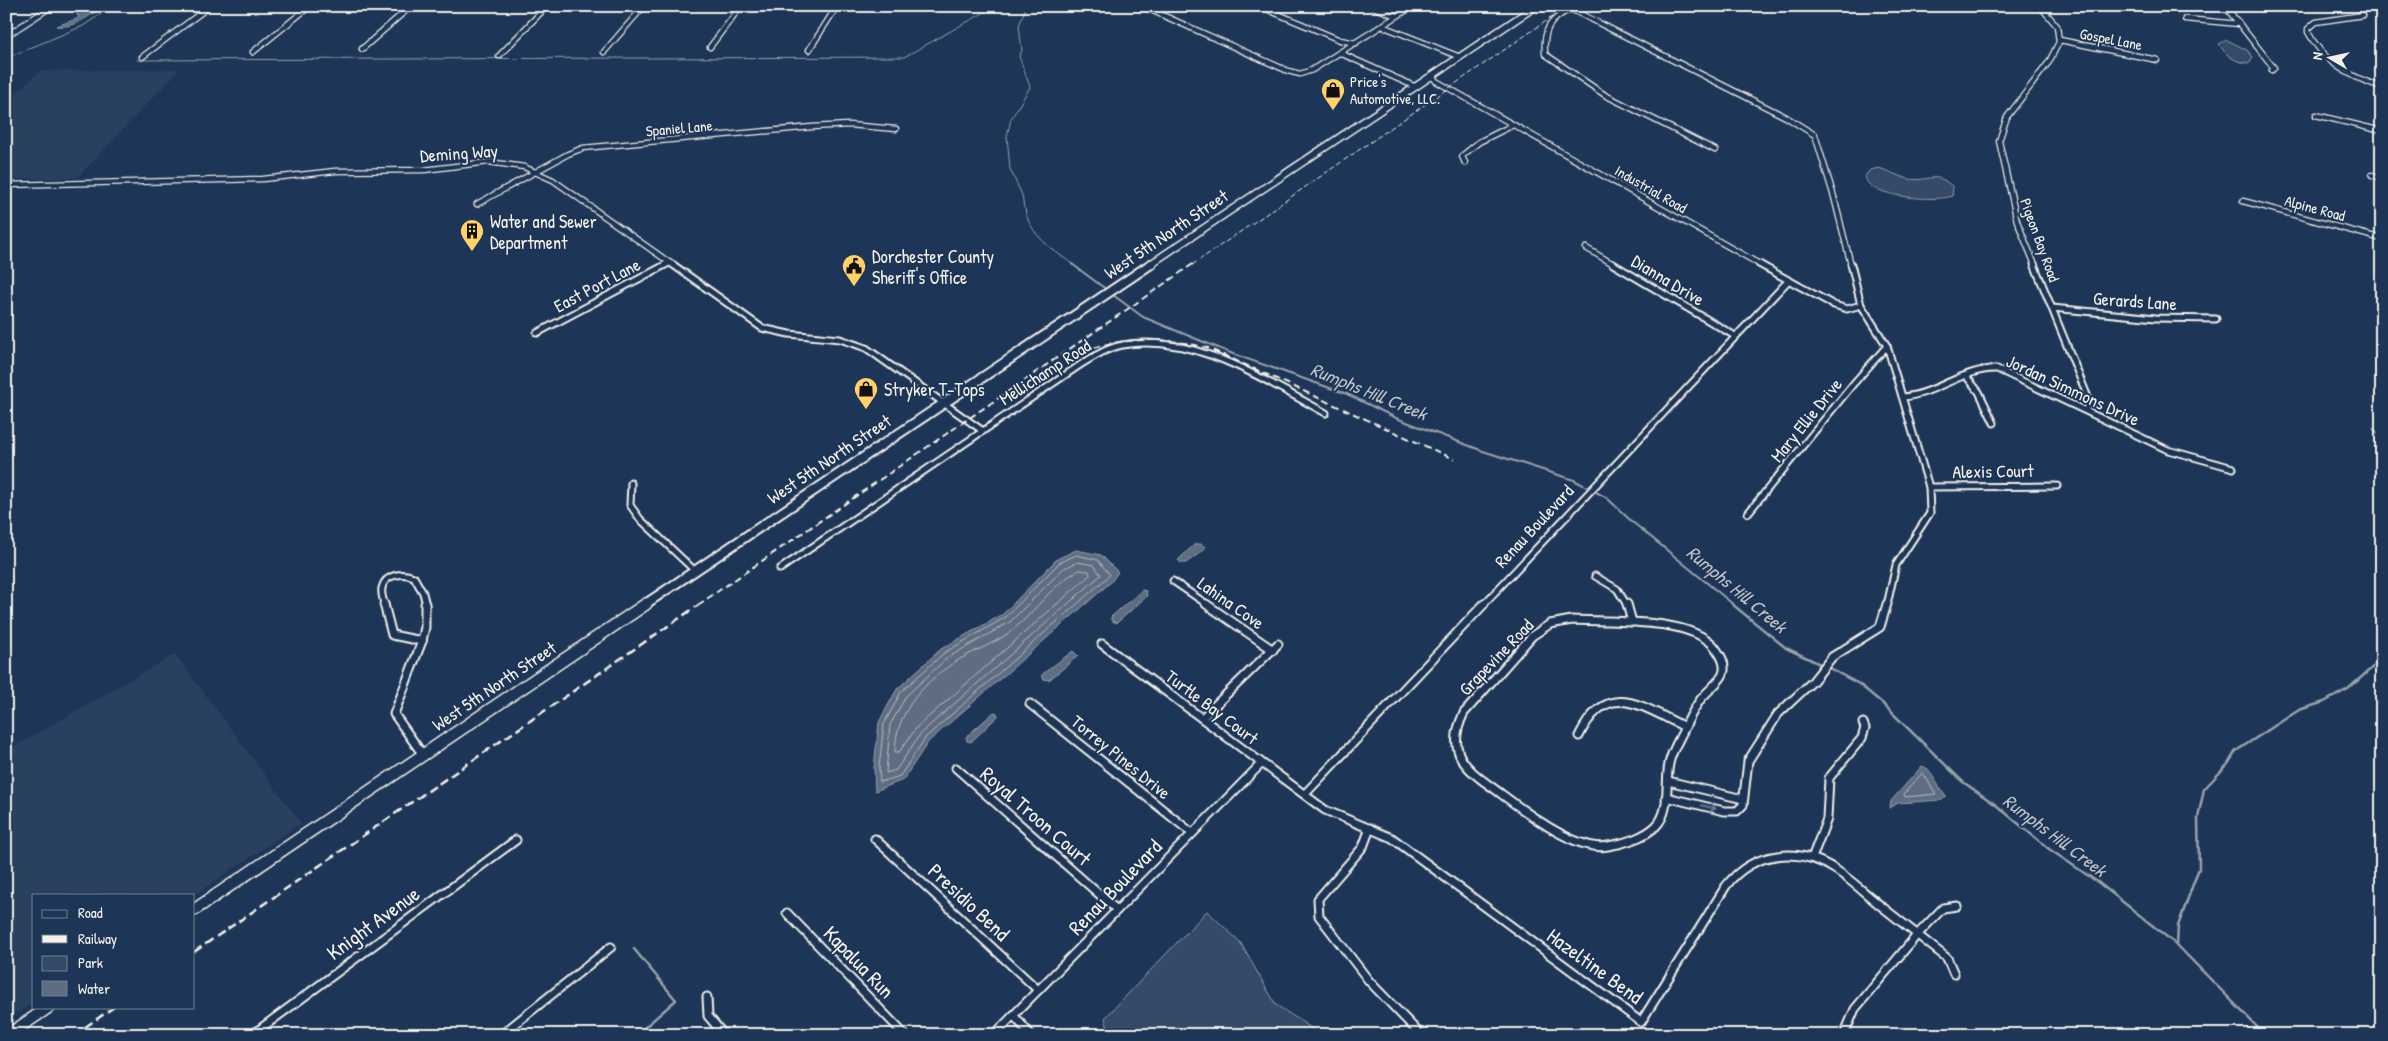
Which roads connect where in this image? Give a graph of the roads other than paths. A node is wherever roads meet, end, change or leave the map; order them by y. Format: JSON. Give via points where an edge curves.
{"nodes":[{"id":1,"x":52,"y":6,"type":"edge"},
{"id":2,"x":210,"y":6,"type":"edge"},
{"id":3,"x":310,"y":6,"type":"edge"},
{"id":4,"x":411,"y":6,"type":"edge"},
{"id":5,"x":547,"y":6,"type":"edge"},
{"id":6,"x":644,"y":6,"type":"edge"},
{"id":7,"x":741,"y":6,"type":"edge"},
{"id":8,"x":838,"y":6,"type":"edge"},
{"id":9,"x":1142,"y":6,"type":"edge"},
{"id":10,"x":1259,"y":6,"type":"edge"},
{"id":11,"x":1372,"y":6,"type":"edge"},
{"id":12,"x":1414,"y":6,"type":"edge"},
{"id":13,"x":1536,"y":6,"type":"edge"},
{"id":14,"x":1565,"y":6,"type":"edge"},
{"id":15,"x":1586,"y":6,"type":"edge"},
{"id":16,"x":2040,"y":6,"type":"edge"},
{"id":17,"x":2225,"y":6,"type":"edge"},
{"id":18,"x":1571,"y":9,"type":"junction"},
{"id":19,"x":1578,"y":12,"type":"junction"},
{"id":20,"x":2363,"y":15,"type":"dead end"},
{"id":21,"x":1396,"y":16,"type":"junction"},
{"id":22,"x":2185,"y":19,"type":"dead end"},
{"id":23,"x":2239,"y":24,"type":"junction"},
{"id":24,"x":1382,"y":26,"type":"junction"},
{"id":25,"x":6,"y":36,"type":"edge"},
{"id":26,"x":2060,"y":40,"type":"junction"},
{"id":27,"x":1356,"y":43,"type":"junction"},
{"id":28,"x":710,"y":47,"type":"dead end"},
{"id":29,"x":362,"y":49,"type":"dead end"},
{"id":30,"x":810,"y":50,"type":"dead end"},
{"id":31,"x":253,"y":52,"type":"dead end"},
{"id":32,"x":604,"y":52,"type":"dead end"},
{"id":33,"x":1340,"y":53,"type":"junction"},
{"id":34,"x":499,"y":56,"type":"dead end"},
{"id":35,"x":142,"y":57,"type":"dead end"},
{"id":36,"x":1460,"y":57,"type":"junction"},
{"id":37,"x":2157,"y":60,"type":"dead end"},
{"id":38,"x":2272,"y":70,"type":"dead end"},
{"id":39,"x":1432,"y":76,"type":"junction"},
{"id":40,"x":1416,"y":87,"type":"junction"},
{"id":41,"x":2382,"y":87,"type":"edge"},
{"id":42,"x":2316,"y":115,"type":"dead end"},
{"id":43,"x":1513,"y":125,"type":"junction"},
{"id":44,"x":896,"y":129,"type":"dead end"},
{"id":45,"x":2382,"y":131,"type":"edge"},
{"id":46,"x":1715,"y":150,"type":"dead end"},
{"id":47,"x":1466,"y":164,"type":"dead end"},
{"id":48,"x":538,"y":172,"type":"junction"},
{"id":49,"x":2372,"y":175,"type":"dead end"},
{"id":50,"x":2382,"y":178,"type":"edge"},
{"id":51,"x":6,"y":185,"type":"edge"},
{"id":52,"x":2243,"y":201,"type":"dead end"},
{"id":53,"x":477,"y":204,"type":"dead end"},
{"id":54,"x":2382,"y":239,"type":"edge"},
{"id":55,"x":1586,"y":248,"type":"dead end"},
{"id":56,"x":670,"y":263,"type":"junction"},
{"id":57,"x":1788,"y":281,"type":"junction"},
{"id":58,"x":1861,"y":305,"type":"junction"},
{"id":59,"x":2052,"y":308,"type":"junction"},
{"id":60,"x":2216,"y":319,"type":"dead end"},
{"id":61,"x":537,"y":333,"type":"dead end"},
{"id":62,"x":1735,"y":336,"type":"junction"},
{"id":63,"x":1887,"y":346,"type":"junction"},
{"id":64,"x":1966,"y":376,"type":"junction"},
{"id":65,"x":1903,"y":397,"type":"junction"},
{"id":66,"x":945,"y":403,"type":"junction"},
{"id":67,"x":2086,"y":410,"type":"junction"},
{"id":68,"x":1326,"y":413,"type":"dead end"},
{"id":69,"x":1994,"y":423,"type":"dead end"},
{"id":70,"x":983,"y":431,"type":"junction"},
{"id":71,"x":2233,"y":468,"type":"dead end"},
{"id":72,"x":631,"y":484,"type":"dead end"},
{"id":73,"x":2057,"y":486,"type":"dead end"},
{"id":74,"x":1929,"y":487,"type":"junction"},
{"id":75,"x":1748,"y":513,"type":"dead end"},
{"id":76,"x":780,"y":569,"type":"dead end"},
{"id":77,"x":694,"y":570,"type":"junction"},
{"id":78,"x":1595,"y":576,"type":"dead end"},
{"id":79,"x":1173,"y":581,"type":"dead end"},
{"id":80,"x":1632,"y":622,"type":"junction"},
{"id":81,"x":422,"y":641,"type":"junction"},
{"id":82,"x":1102,"y":644,"type":"dead end"},
{"id":83,"x":1278,"y":644,"type":"dead end"},
{"id":84,"x":1273,"y":650,"type":"junction"},
{"id":85,"x":1030,"y":704,"type":"dead end"},
{"id":86,"x":1202,"y":718,"type":"junction"},
{"id":87,"x":1863,"y":723,"type":"dead end"},
{"id":88,"x":1684,"y":727,"type":"junction"},
{"id":89,"x":1579,"y":736,"type":"dead end"},
{"id":90,"x":423,"y":755,"type":"junction"},
{"id":91,"x":1261,"y":764,"type":"junction"},
{"id":92,"x":956,"y":768,"type":"dead end"},
{"id":93,"x":1668,"y":782,"type":"junction"},
{"id":94,"x":1305,"y":794,"type":"junction"},
{"id":95,"x":1666,"y":797,"type":"junction"},
{"id":96,"x":1743,"y":799,"type":"junction"},
{"id":97,"x":1370,"y":828,"type":"junction"},
{"id":98,"x":1192,"y":833,"type":"junction"},
{"id":99,"x":875,"y":839,"type":"dead end"},
{"id":100,"x":516,"y":840,"type":"dead end"},
{"id":101,"x":1812,"y":858,"type":"junction"},
{"id":102,"x":1957,"y":906,"type":"dead end"},
{"id":103,"x":195,"y":909,"type":"edge"},
{"id":104,"x":1117,"y":910,"type":"junction"},
{"id":105,"x":787,"y":913,"type":"dead end"},
{"id":106,"x":1918,"y":935,"type":"junction"},
{"id":107,"x":611,"y":947,"type":"dead end"},
{"id":108,"x":1954,"y":974,"type":"dead end"},
{"id":109,"x":1038,"y":990,"type":"junction"},
{"id":110,"x":707,"y":997,"type":"dead end"},
{"id":111,"x":48,"y":1008,"type":"edge"},
{"id":112,"x":1014,"y":1016,"type":"junction"},
{"id":113,"x":8,"y":1035,"type":"edge"},
{"id":114,"x":252,"y":1035,"type":"edge"},
{"id":115,"x":501,"y":1035,"type":"edge"},
{"id":116,"x":724,"y":1035,"type":"edge"},
{"id":117,"x":905,"y":1035,"type":"edge"},
{"id":118,"x":994,"y":1035,"type":"edge"},
{"id":119,"x":1031,"y":1035,"type":"edge"},
{"id":120,"x":1420,"y":1035,"type":"edge"},
{"id":121,"x":1844,"y":1035,"type":"edge"}],
"edges":[{"from":1,"to":25,"type":"street"},
{"from":2,"to":35,"type":"street"},
{"from":3,"to":31,"type":"street"},
{"from":4,"to":29,"type":"street"},
{"from":5,"to":34,"type":"street"},
{"from":6,"to":32,"type":"street"},
{"from":7,"to":28,"type":"street"},
{"from":8,"to":30,"type":"street"},
{"from":9,"to":33,"type":"street","via":[[1288,71],[1304,74]]},
{"from":10,"to":27,"type":"street","via":[[1340,40]]},
{"from":11,"to":21,"type":"street"},
{"from":12,"to":21,"type":"street"},
{"from":13,"to":36,"type":"main road","name":"West 5th North Street"},
{"from":14,"to":18,"type":"street"},
{"from":15,"to":19,"type":"street"},
{"from":16,"to":26,"type":"street","via":[[2057,26]]},
{"from":17,"to":23,"type":"street"},
{"from":18,"to":19,"type":"street"},
{"from":18,"to":46,"type":"street","via":[[1556,16],[1546,26],[1545,54],[1587,84]]},
{"from":19,"to":58,"type":"street","via":[[1786,117],[1815,135]]},
{"from":20,"to":41,"type":"street","via":[[2316,22],[2308,32],[2335,66],[2357,80]]},
{"from":21,"to":24,"type":"street"},
{"from":22,"to":23,"type":"street"},
{"from":23,"to":38,"type":"street","via":[[2274,68]]},
{"from":24,"to":27,"type":"street"},
{"from":24,"to":36,"type":"street"},
{"from":26,"to":37,"type":"street","name":"Gospel Lane"},
{"from":26,"to":59,"type":"street","name":"Pigeon Bay Road","via":[[2049,62],[2008,117],[1999,141],[2015,214]]},
{"from":27,"to":33,"type":"street"},
{"from":33,"to":40,"type":"street"},
{"from":36,"to":39,"type":"main road","name":"West 5th North Street"},
{"from":39,"to":40,"type":"main road","name":"West 5th North Street"},
{"from":39,"to":43,"type":"street","name":"Industrial Road"},
{"from":40,"to":66,"type":"main road","name":"West 5th North Street"},
{"from":42,"to":45,"type":"street"},
{"from":43,"to":47,"type":"street","via":[[1476,143],[1462,156]]},
{"from":43,"to":57,"type":"street","name":"Industrial Road"},
{"from":44,"to":48,"type":"street","name":"Spaniel Lane","via":[[849,125],[812,127],[596,146],[568,154]]},
{"from":48,"to":51,"type":"street","name":"Deming Way","via":[[489,162],[424,170],[335,171],[263,179]]},
{"from":48,"to":53,"type":"street","name":"Spaniel Lane"},
{"from":48,"to":56,"type":"street","name":"Deming Way"},
{"from":49,"to":50,"type":"street"},
{"from":52,"to":54,"type":"street","name":"Alpine Road"},
{"from":55,"to":62,"type":"street","name":"Dianna Drive"},
{"from":56,"to":61,"type":"street","name":"East Port Lane"},
{"from":56,"to":66,"type":"street","name":"Deming Way","via":[[762,328],[780,334],[830,336],[856,343]]},
{"from":57,"to":58,"type":"street","name":"Industrial Road","via":[[1840,309],[1855,310]]},
{"from":57,"to":62,"type":"street","name":"Renau Boulevard"},
{"from":58,"to":63,"type":"street"},
{"from":59,"to":60,"type":"street","name":"Gerards Lane","via":[[2156,318]]},
{"from":59,"to":67,"type":"street","name":"Pigeon Bay Road","via":[[2089,399]]},
{"from":62,"to":94,"type":"street","name":"Renau Boulevard"},
{"from":63,"to":65,"type":"street"},
{"from":63,"to":75,"type":"street","name":"Mary Ellie Drive"},
{"from":64,"to":65,"type":"street","name":"Jordan Simmons Drive","via":[[1927,394]]},
{"from":64,"to":67,"type":"street","name":"Jordan Simmons Drive","via":[[1988,368],[1997,369]]},
{"from":64,"to":69,"type":"street","via":[[1979,392]]},
{"from":65,"to":74,"type":"street"},
{"from":66,"to":70,"type":"street","name":"Deming Way"},
{"from":66,"to":77,"type":"main road","name":"West 5th North Street"},
{"from":67,"to":71,"type":"street","name":"Jordan Simmons Drive","via":[[2168,450]]},
{"from":68,"to":70,"type":"street","name":"Mellichamp Road","via":[[1200,351],[1175,345],[1122,345],[1099,353]]},
{"from":70,"to":76,"type":"street","name":"Mellichamp Road"},
{"from":72,"to":77,"type":"street","via":[[630,505],[640,519]]},
{"from":73,"to":74,"type":"street","name":"Alexis Court"},
{"from":74,"to":96,"type":"street","via":[[1930,513],[1896,565],[1880,627],[1832,656],[1813,681],[1778,714],[1748,761]]},
{"from":77,"to":90,"type":"main road","name":"West 5th North Street"},
{"from":78,"to":80,"type":"street","via":[[1626,597]]},
{"from":79,"to":84,"type":"street","name":"Lahina Cove"},
{"from":80,"to":88,"type":"street","name":"Grapevine Road","via":[[1681,627],[1713,645],[1724,661],[1722,674]]},
{"from":80,"to":95,"type":"street","name":"Grapevine Road","via":[[1556,621],[1542,628],[1464,712],[1457,727],[1455,745],[1464,763],[1486,783],[1575,842],[1606,847],[1641,836],[1657,826]]},
{"from":81,"to":81,"type":"street","via":[[427,607],[417,581],[410,575],[386,580],[381,590],[392,635]]},
{"from":81,"to":90,"type":"street","via":[[394,714]]},
{"from":82,"to":86,"type":"street","name":"Turtle Bay Court"},
{"from":83,"to":84,"type":"street","name":"Lahina Cove"},
{"from":84,"to":86,"type":"street","name":"Lahina Cove"},
{"from":85,"to":98,"type":"street","name":"Torrey Pines Drive"},
{"from":86,"to":91,"type":"street","name":"Turtle Bay Court"},
{"from":87,"to":101,"type":"street","via":[[1862,738],[1829,778],[1828,819]]},
{"from":88,"to":89,"type":"street","via":[[1631,702],[1616,702],[1593,712]]},
{"from":88,"to":93,"type":"street","name":"Grapevine Road","via":[[1669,762]]},
{"from":90,"to":103,"type":"main road","name":"West 5th North Street"},
{"from":91,"to":94,"type":"street","name":"Turtle Bay Court"},
{"from":91,"to":98,"type":"street","name":"Renau Boulevard"},
{"from":92,"to":104,"type":"street","name":"Royal Troon Court"},
{"from":93,"to":95,"type":"street","name":"Grapevine Road"},
{"from":93,"to":96,"type":"street"},
{"from":94,"to":97,"type":"street","name":"Hazeltine Bend","via":[[1332,814]]},
{"from":95,"to":96,"type":"street","one_way":true,"via":[[1733,812],[1737,811]]},
{"from":97,"to":101,"type":"street","name":"Hazeltine Bend","via":[[1392,838],[1641,1022],[1732,878],[1758,860],[1775,855]]},
{"from":97,"to":120,"type":"street","via":[[1363,847],[1318,898],[1317,909],[1369,981]]},
{"from":98,"to":104,"type":"street","name":"Renau Boulevard"},
{"from":99,"to":109,"type":"street","name":"Presidio Bend"},
{"from":100,"to":114,"type":"street","name":"Knight Avenue"},
{"from":101,"to":106,"type":"street","name":"Hazeltine Bend","via":[[1822,860],[1836,870]]},
{"from":102,"to":106,"type":"street","via":[[1943,908]]},
{"from":104,"to":109,"type":"street","name":"Renau Boulevard"},
{"from":105,"to":117,"type":"street","name":"Kapalua Run"},
{"from":106,"to":108,"type":"street","name":"Hazeltine Bend","via":[[1947,958]]},
{"from":106,"to":121,"type":"street","via":[[1854,1008]]},
{"from":107,"to":115,"type":"street"},
{"from":109,"to":112,"type":"street","name":"Renau Boulevard"},
{"from":110,"to":116,"type":"street","via":[[708,1016]]},
{"from":111,"to":113,"type":"main road"},
{"from":112,"to":118,"type":"street","name":"Renau Boulevard"},
{"from":112,"to":119,"type":"street"}]}
